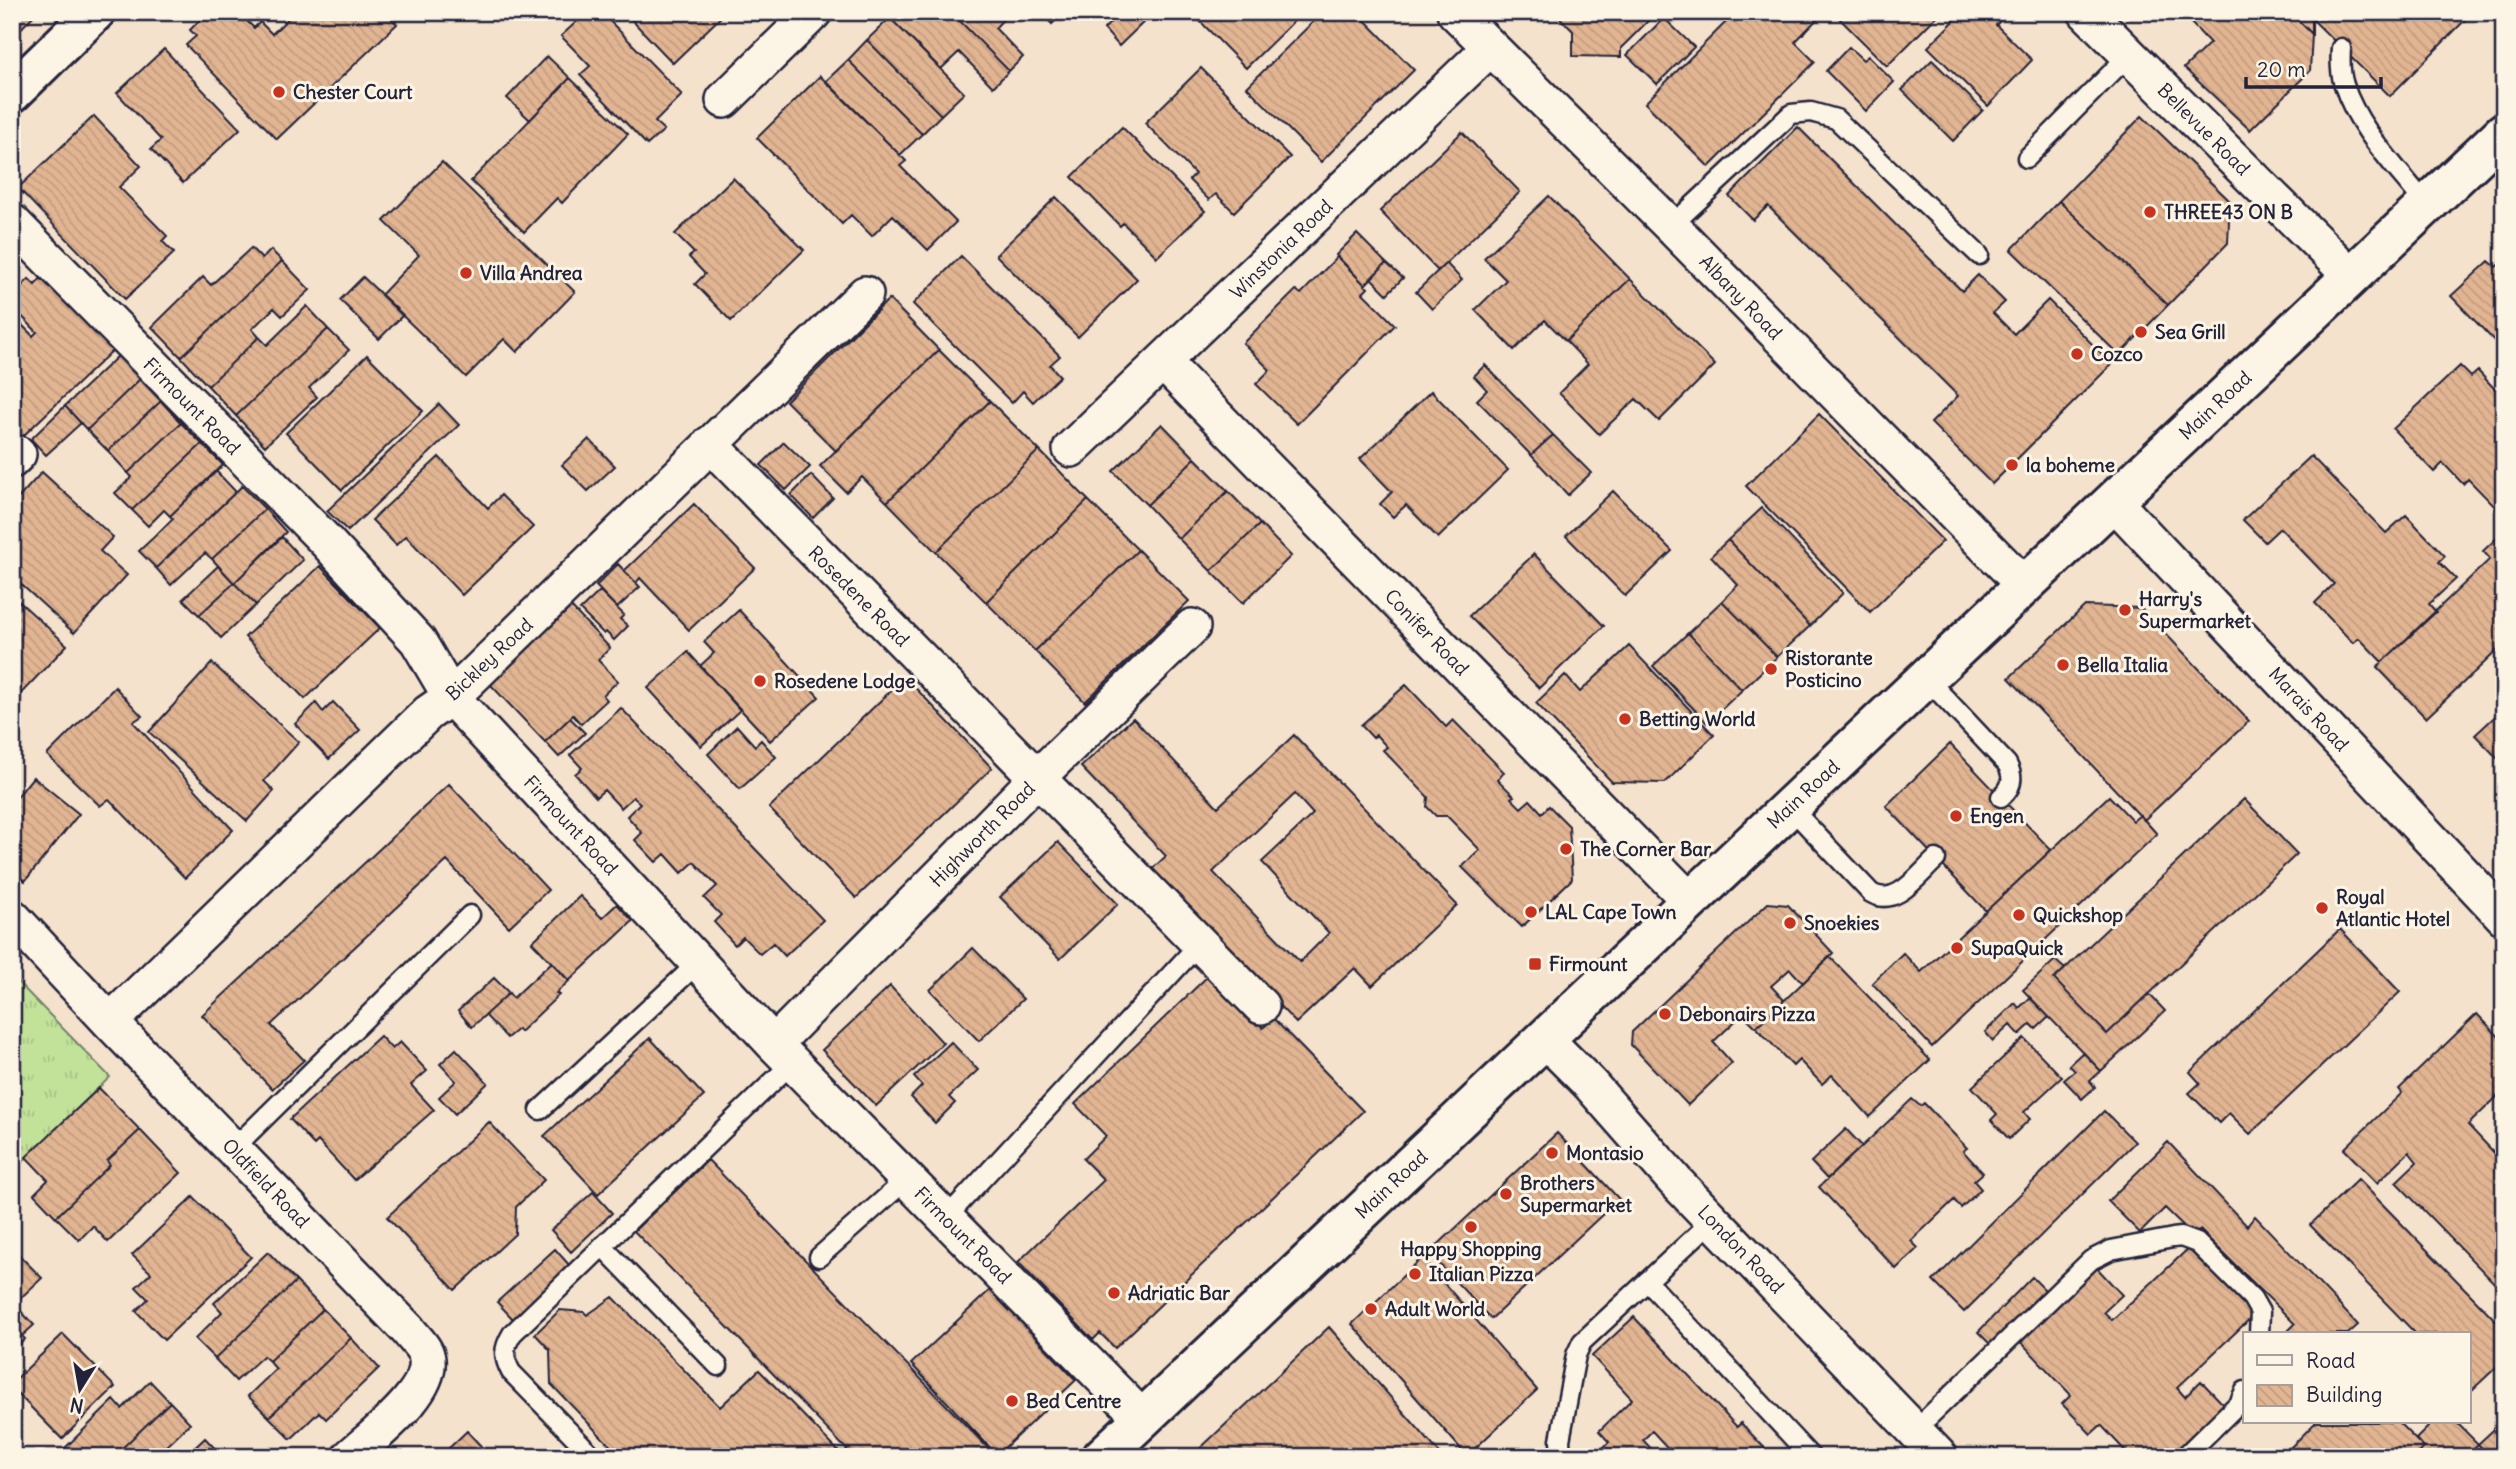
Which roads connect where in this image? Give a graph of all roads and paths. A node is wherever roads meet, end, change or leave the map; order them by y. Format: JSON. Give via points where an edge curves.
{"nodes":[{"id":1,"x":95,"y":12,"type":"edge"},
{"id":2,"x":814,"y":12,"type":"edge"},
{"id":3,"x":1454,"y":12,"type":"edge"},
{"id":4,"x":2086,"y":12,"type":"edge"},
{"id":5,"x":1490,"y":48,"type":"junction"},
{"id":6,"x":2341,"y":48,"type":"dead end"},
{"id":7,"x":2129,"y":55,"type":"junction"},
{"id":8,"x":12,"y":93,"type":"edge"},
{"id":9,"x":724,"y":100,"type":"dead end"},
{"id":10,"x":2504,"y":132,"type":"edge"},
{"id":11,"x":2027,"y":158,"type":"dead end"},
{"id":12,"x":2426,"y":205,"type":"junction"},
{"id":13,"x":12,"y":222,"type":"edge"},
{"id":14,"x":1671,"y":226,"type":"junction"},
{"id":15,"x":1979,"y":255,"type":"dead end"},
{"id":16,"x":2351,"y":276,"type":"junction"},
{"id":17,"x":865,"y":294,"type":"dead end"},
{"id":18,"x":1164,"y":363,"type":"junction"},
{"id":19,"x":710,"y":444,"type":"junction"},
{"id":20,"x":1071,"y":449,"type":"dead end"},
{"id":21,"x":2113,"y":501,"type":"junction"},
{"id":22,"x":2024,"y":585,"type":"junction"},
{"id":23,"x":1192,"y":628,"type":"dead end"},
{"id":24,"x":1926,"y":678,"type":"junction"},
{"id":25,"x":451,"y":697,"type":"junction"},
{"id":26,"x":1038,"y":777,"type":"junction"},
{"id":27,"x":2001,"y":797,"type":"dead end"},
{"id":28,"x":1790,"y":807,"type":"junction"},
{"id":29,"x":1936,"y":859,"type":"dead end"},
{"id":30,"x":1690,"y":901,"type":"junction"},
{"id":31,"x":470,"y":915,"type":"dead end"},
{"id":32,"x":12,"y":917,"type":"edge"},
{"id":33,"x":2504,"y":917,"type":"edge"},
{"id":34,"x":1200,"y":943,"type":"junction"},
{"id":35,"x":699,"y":962,"type":"junction"},
{"id":36,"x":1261,"y":1006,"type":"dead end"},
{"id":37,"x":110,"y":1022,"type":"junction"},
{"id":38,"x":1545,"y":1039,"type":"junction"},
{"id":39,"x":784,"y":1053,"type":"junction"},
{"id":40,"x":540,"y":1110,"type":"dead end"},
{"id":41,"x":233,"y":1149,"type":"junction"},
{"id":42,"x":907,"y":1179,"type":"junction"},
{"id":43,"x":946,"y":1219,"type":"junction"},
{"id":44,"x":1713,"y":1220,"type":"junction"},
{"id":45,"x":602,"y":1247,"type":"junction"},
{"id":46,"x":820,"y":1257,"type":"dead end"},
{"id":47,"x":1647,"y":1280,"type":"junction"},
{"id":48,"x":2259,"y":1332,"type":"edge"},
{"id":49,"x":718,"y":1366,"type":"dead end"},
{"id":50,"x":2243,"y":1395,"type":"edge"},
{"id":51,"x":1143,"y":1419,"type":"junction"},
{"id":52,"x":1915,"y":1430,"type":"junction"},
{"id":53,"x":350,"y":1457,"type":"edge"},
{"id":54,"x":594,"y":1457,"type":"edge"},
{"id":55,"x":1102,"y":1457,"type":"edge"},
{"id":56,"x":1561,"y":1457,"type":"edge"},
{"id":57,"x":1811,"y":1457,"type":"edge"},
{"id":58,"x":1940,"y":1457,"type":"edge"},
{"id":59,"x":2184,"y":1457,"type":"edge"}],
"edges":[{"from":1,"to":8,"type":"main road"},
{"from":2,"to":9,"type":"street"},
{"from":3,"to":5,"type":"street","name":"Albany Road"},
{"from":4,"to":7,"type":"street","name":"Bellevue Road"},
{"from":5,"to":14,"type":"street","name":"Albany Road"},
{"from":5,"to":18,"type":"street","name":"Winstonia Road"},
{"from":6,"to":12,"type":"lane","via":[[2344,86],[2360,119]]},
{"from":7,"to":11,"type":"lane"},
{"from":7,"to":16,"type":"street","name":"Bellevue Road"},
{"from":10,"to":12,"type":"main road","name":"Main Road"},
{"from":12,"to":16,"type":"main road","name":"Main Road"},
{"from":13,"to":25,"type":"street","name":"Firmount Road","via":[[333,548],[418,641]]},
{"from":14,"to":15,"type":"lane","via":[[1791,114],[1811,112],[1836,119]]},
{"from":14,"to":22,"type":"street","name":"Albany Road"},
{"from":16,"to":21,"type":"main road","name":"Main Road"},
{"from":17,"to":19,"type":"street","name":"Bickley Road"},
{"from":18,"to":20,"type":"street","name":"Winstonia Road"},
{"from":18,"to":30,"type":"street","name":"Conifer Road"},
{"from":19,"to":25,"type":"street","name":"Bickley Road"},
{"from":19,"to":26,"type":"street","name":"Rosedene Road"},
{"from":21,"to":22,"type":"main road","name":"Main Road"},
{"from":21,"to":33,"type":"street","name":"Marais Road"},
{"from":22,"to":24,"type":"main road","name":"Main Road"},
{"from":23,"to":26,"type":"street","name":"Highworth Road"},
{"from":24,"to":27,"type":"lane","via":[[2007,764],[2012,783]]},
{"from":24,"to":28,"type":"main road","name":"Main Road"},
{"from":25,"to":35,"type":"street","name":"Firmount Road"},
{"from":25,"to":37,"type":"street","name":"Bickley Road","via":[[428,713]]},
{"from":26,"to":34,"type":"street","name":"Rosedene Road"},
{"from":26,"to":39,"type":"street","name":"Highworth Road"},
{"from":28,"to":29,"type":"lane","via":[[1880,898],[1899,893]]},
{"from":28,"to":30,"type":"main road","name":"Main Road"},
{"from":30,"to":38,"type":"main road","name":"Main Road"},
{"from":31,"to":41,"type":"lane"},
{"from":32,"to":37,"type":"street","name":"Oldfield Road"},
{"from":34,"to":36,"type":"street","name":"Rosedene Road"},
{"from":34,"to":43,"type":"lane"},
{"from":35,"to":39,"type":"street","name":"Firmount Road"},
{"from":35,"to":40,"type":"lane"},
{"from":37,"to":41,"type":"street","name":"Oldfield Road"},
{"from":38,"to":44,"type":"street","name":"London Road"},
{"from":38,"to":51,"type":"main road","name":"Main Road"},
{"from":39,"to":42,"type":"street","name":"Firmount Road"},
{"from":39,"to":45,"type":"lane"},
{"from":41,"to":53,"type":"street","name":"Oldfield Road","via":[[425,1353],[426,1374],[416,1394]]},
{"from":42,"to":43,"type":"street","name":"Firmount Road"},
{"from":42,"to":46,"type":"lane"},
{"from":43,"to":51,"type":"street","name":"Firmount Road"},
{"from":44,"to":47,"type":"lane"},
{"from":44,"to":52,"type":"street","name":"London Road"},
{"from":45,"to":49,"type":"lane"},
{"from":45,"to":54,"type":"lane","via":[[504,1346],[504,1360],[512,1372]]},
{"from":47,"to":56,"type":"lane","via":[[1578,1348],[1560,1440]]},
{"from":47,"to":57,"type":"lane"},
{"from":48,"to":52,"type":"lane","via":[[2257,1304],[2197,1243],[2181,1237],[2111,1250],[2091,1261]]},
{"from":50,"to":59,"type":"lane"},
{"from":51,"to":55,"type":"main road","name":"Main Road"},
{"from":52,"to":58,"type":"street","name":"London Road"}]}
